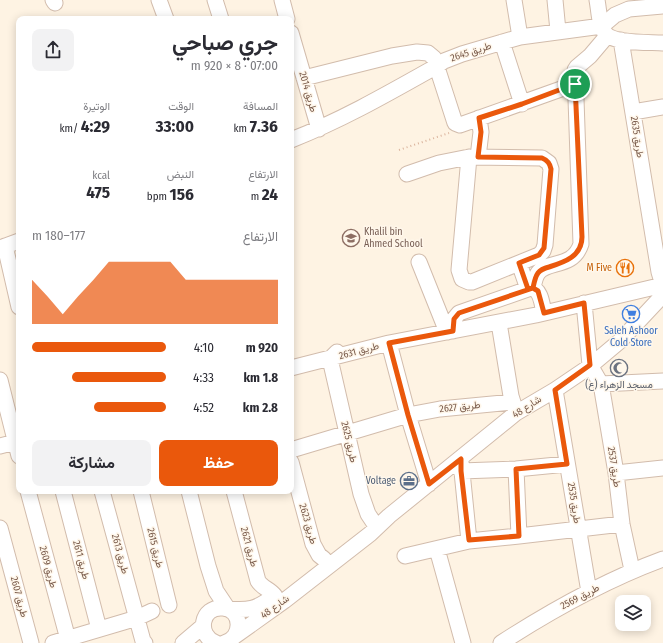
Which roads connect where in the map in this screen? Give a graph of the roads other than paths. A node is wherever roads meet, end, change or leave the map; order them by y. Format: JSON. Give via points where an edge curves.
{"nodes":[{"id":1,"x":145,"y":0,"type":"edge"},
{"id":2,"x":215,"y":0,"type":"edge"},
{"id":3,"x":282,"y":0,"type":"edge"},
{"id":4,"x":514,"y":0,"type":"edge"},
{"id":5,"x":555,"y":0,"type":"edge"},
{"id":6,"x":597,"y":0,"type":"edge"},
{"id":7,"x":636,"y":4,"type":"edge"},
{"id":8,"x":663,"y":6,"type":"edge"},
{"id":9,"x":162,"y":9,"type":"edge"},
{"id":10,"x":220,"y":16,"type":"edge"},
{"id":11,"x":286,"y":16,"type":"edge"},
{"id":12,"x":558,"y":31,"type":"junction"},
{"id":13,"x":610,"y":34,"type":"junction"},
{"id":14,"x":520,"y":37,"type":"junction"},
{"id":15,"x":502,"y":42,"type":"junction"},
{"id":16,"x":294,"y":43,"type":"edge"},
{"id":17,"x":663,"y":43,"type":"edge"},
{"id":18,"x":437,"y":66,"type":"junction"},
{"id":19,"x":304,"y":78,"type":"junction"},
{"id":20,"x":575,"y":84,"type":"junction"},
{"id":21,"x":522,"y":104,"type":"junction"},
{"id":22,"x":663,"y":107,"type":"edge"},
{"id":23,"x":633,"y":112,"type":"junction"},
{"id":24,"x":479,"y":118,"type":"junction"},
{"id":25,"x":319,"y":129,"type":"junction"},
{"id":26,"x":294,"y":139,"type":"edge"},
{"id":27,"x":473,"y":157,"type":"junction"},
{"id":28,"x":407,"y":174,"type":"dead end"},
{"id":29,"x":16,"y":242,"type":"edge"},
{"id":30,"x":2,"y":247,"type":"edge"},
{"id":31,"x":419,"y":262,"type":"dead end"},
{"id":32,"x":519,"y":263,"type":"junction"},
{"id":33,"x":663,"y":285,"type":"edge"},
{"id":34,"x":531,"y":288,"type":"junction"},
{"id":35,"x":663,"y":295,"type":"edge"},
{"id":36,"x":16,"y":296,"type":"edge"},
{"id":37,"x":584,"y":303,"type":"junction"},
{"id":38,"x":544,"y":313,"type":"junction"},
{"id":39,"x":499,"y":322,"type":"junction"},
{"id":40,"x":445,"y":332,"type":"junction"},
{"id":41,"x":389,"y":343,"type":"junction"},
{"id":42,"x":330,"y":358,"type":"junction"},
{"id":43,"x":590,"y":365,"type":"junction"},
{"id":44,"x":294,"y":367,"type":"edge"},
{"id":45,"x":0,"y":380,"type":"edge"},
{"id":46,"x":663,"y":381,"type":"edge"},
{"id":47,"x":601,"y":384,"type":"junction"},
{"id":48,"x":555,"y":390,"type":"junction"},
{"id":49,"x":514,"y":407,"type":"junction"},
{"id":50,"x":408,"y":415,"type":"junction"},
{"id":51,"x":347,"y":433,"type":"junction"},
{"id":52,"x":16,"y":440,"type":"edge"},
{"id":53,"x":0,"y":446,"type":"edge"},
{"id":54,"x":16,"y":447,"type":"edge"},
{"id":55,"x":294,"y":449,"type":"edge"},
{"id":56,"x":567,"y":464,"type":"junction"},
{"id":57,"x":461,"y":465,"type":"junction"},
{"id":58,"x":663,"y":468,"type":"edge"},
{"id":59,"x":516,"y":469,"type":"junction"},
{"id":60,"x":294,"y":473,"type":"edge"},
{"id":61,"x":616,"y":473,"type":"junction"},
{"id":62,"x":429,"y":484,"type":"junction"},
{"id":63,"x":29,"y":494,"type":"edge"},
{"id":64,"x":64,"y":494,"type":"edge"},
{"id":65,"x":103,"y":494,"type":"edge"},
{"id":66,"x":142,"y":494,"type":"edge"},
{"id":67,"x":190,"y":494,"type":"edge"},
{"id":68,"x":235,"y":494,"type":"edge"},
{"id":69,"x":389,"y":516,"type":"junction"},
{"id":70,"x":374,"y":523,"type":"junction"},
{"id":71,"x":622,"y":524,"type":"junction"},
{"id":72,"x":0,"y":528,"type":"edge"},
{"id":73,"x":578,"y":530,"type":"junction"},
{"id":74,"x":519,"y":536,"type":"junction"},
{"id":75,"x":469,"y":540,"type":"junction"},
{"id":76,"x":437,"y":549,"type":"junction"},
{"id":77,"x":405,"y":556,"type":"dead end"},
{"id":78,"x":324,"y":559,"type":"junction"},
{"id":79,"x":663,"y":559,"type":"edge"},
{"id":80,"x":208,"y":566,"type":"junction"},
{"id":81,"x":632,"y":570,"type":"junction"},
{"id":82,"x":589,"y":592,"type":"junction"},
{"id":83,"x":275,"y":596,"type":"junction"},
{"id":84,"x":168,"y":605,"type":"dead end"},
{"id":85,"x":228,"y":609,"type":"junction"},
{"id":86,"x":152,"y":611,"type":"dead end"},
{"id":87,"x":137,"y":618,"type":"junction"},
{"id":88,"x":203,"y":623,"type":"junction"},
{"id":89,"x":99,"y":629,"type":"junction"},
{"id":90,"x":226,"y":641,"type":"edge"},
{"id":91,"x":63,"y":642,"type":"edge"},
{"id":92,"x":141,"y":642,"type":"edge"},
{"id":93,"x":31,"y":643,"type":"edge"},
{"id":94,"x":183,"y":643,"type":"edge"},
{"id":95,"x":463,"y":643,"type":"edge"},
{"id":96,"x":501,"y":643,"type":"edge"}],
"edges":[{"from":1,"to":9,"type":"street"},
{"from":2,"to":10,"type":"street"},
{"from":3,"to":11,"type":"street"},
{"from":4,"to":14,"type":"street"},
{"from":5,"to":12,"type":"street"},
{"from":6,"to":13,"type":"street","name":"طريق 2635"},
{"from":7,"to":8,"type":"street","name":"طريق 2645"},
{"from":7,"to":13,"type":"street","name":"طريق 2645","via":[[622,12]]},
{"from":12,"to":13,"type":"street","name":"طريق 2645"},
{"from":12,"to":14,"type":"street","name":"طريق 2645"},
{"from":13,"to":17,"type":"street","name":"طريق 2645"},
{"from":13,"to":20,"type":"street","via":[[577,67]]},
{"from":13,"to":23,"type":"street","name":"طريق 2635"},
{"from":14,"to":15,"type":"street","name":"طريق 2645"},
{"from":15,"to":18,"type":"street","name":"طريق 2645","via":[[462,54]]},
{"from":15,"to":21,"type":"street"},
{"from":16,"to":19,"type":"street","name":"طريق 2014"},
{"from":18,"to":19,"type":"street","via":[[431,55],[421,51]]},
{"from":18,"to":24,"type":"street","via":[[456,123],[460,125]]},
{"from":18,"to":25,"type":"street","name":"طريق 2645"},
{"from":19,"to":25,"type":"street","name":"طريق 2014"},
{"from":20,"to":21,"type":"street"},
{"from":20,"to":34,"type":"street","via":[[581,244],[567,261],[540,271]]},
{"from":21,"to":24,"type":"street"},
{"from":22,"to":23,"type":"street"},
{"from":23,"to":33,"type":"street","name":"طريق 2635"},
{"from":24,"to":27,"type":"street","via":[[481,132]]},
{"from":25,"to":26,"type":"street","name":"طريق 2645"},
{"from":27,"to":28,"type":"street","via":[[438,162]]},
{"from":27,"to":32,"type":"street","via":[[458,270],[460,277],[472,282]]},
{"from":27,"to":32,"type":"street","via":[[542,158],[550,166],[544,248],[539,255]]},
{"from":29,"to":30,"type":"street"},
{"from":30,"to":36,"type":"street"},
{"from":31,"to":40,"type":"street"},
{"from":32,"to":34,"type":"street"},
{"from":33,"to":37,"type":"street","name":"طريق 2631"},
{"from":34,"to":38,"type":"street","via":[[538,291]]},
{"from":34,"to":40,"type":"street","via":[[459,313]]},
{"from":35,"to":43,"type":"street","name":"شارع 48","via":[[620,341]]},
{"from":37,"to":38,"type":"street","name":"طريق 2631"},
{"from":37,"to":43,"type":"street"},
{"from":38,"to":39,"type":"street","name":"طريق 2631"},
{"from":39,"to":40,"type":"street","name":"طريق 2631"},
{"from":39,"to":49,"type":"street"},
{"from":40,"to":41,"type":"street","name":"طريق 2631"},
{"from":40,"to":42,"type":"street","via":[[402,330],[349,345]]},
{"from":41,"to":42,"type":"street","name":"طريق 2631"},
{"from":41,"to":50,"type":"street"},
{"from":42,"to":44,"type":"street","name":"طريق 2631"},
{"from":42,"to":51,"type":"street","name":"طريق 2625"},
{"from":43,"to":47,"type":"street","name":"طريق 2537"},
{"from":43,"to":48,"type":"street","name":"شارع 48"},
{"from":45,"to":52,"type":"street"},
{"from":46,"to":47,"type":"street"},
{"from":47,"to":61,"type":"street","name":"طريق 2537"},
{"from":48,"to":49,"type":"street","name":"شارع 48"},
{"from":48,"to":56,"type":"street","name":"طريق 2535"},
{"from":49,"to":50,"type":"street","name":"طريق 2627","via":[[440,409]]},
{"from":49,"to":57,"type":"street","name":"شارع 48"},
{"from":50,"to":51,"type":"street","name":"طريق 2627"},
{"from":50,"to":62,"type":"street"},
{"from":51,"to":55,"type":"street","name":"طريق 2627"},
{"from":51,"to":70,"type":"street","name":"طريق 2625","via":[[364,504]]},
{"from":53,"to":54,"type":"street"},
{"from":56,"to":59,"type":"street"},
{"from":56,"to":73,"type":"street","name":"طريق 2535"},
{"from":57,"to":59,"type":"street"},
{"from":57,"to":62,"type":"street","name":"شارع 48"},
{"from":57,"to":75,"type":"street"},
{"from":58,"to":61,"type":"street"},
{"from":59,"to":74,"type":"street"},
{"from":60,"to":78,"type":"street","name":"طريق 2623","via":[[313,544]]},
{"from":61,"to":71,"type":"street","name":"طريق 2537"},
{"from":62,"to":69,"type":"street","name":"شارع 48"},
{"from":63,"to":91,"type":"street","name":"طريق 2609"},
{"from":64,"to":89,"type":"street","name":"طريق 2611"},
{"from":65,"to":87,"type":"street","name":"طريق 2613"},
{"from":66,"to":84,"type":"street","name":"طريق 2615"},
{"from":67,"to":80,"type":"street"},
{"from":68,"to":83,"type":"street","name":"طريق 2621","via":[[258,581]]},
{"from":69,"to":70,"type":"street","name":"شارع 48"},
{"from":69,"to":90,"type":"street","name":"شارع 48","via":[[370,534],[284,601]]},
{"from":70,"to":78,"type":"street","name":"شارع 48"},
{"from":71,"to":73,"type":"street"},
{"from":71,"to":81,"type":"street","name":"طريق 2537"},
{"from":72,"to":93,"type":"street","name":"طريق 2607"},
{"from":73,"to":74,"type":"street"},
{"from":73,"to":82,"type":"street","name":"طريق 2535"},
{"from":74,"to":75,"type":"street"},
{"from":75,"to":76,"type":"street"},
{"from":76,"to":77,"type":"street"},
{"from":76,"to":95,"type":"street"},
{"from":78,"to":83,"type":"street","name":"شارع 48"},
{"from":79,"to":81,"type":"street","name":"طريق 2569"},
{"from":80,"to":85,"type":"street","via":[[216,591]]},
{"from":80,"to":88,"type":"street","via":[[207,601]]},
{"from":81,"to":82,"type":"street","name":"طريق 2569"},
{"from":82,"to":96,"type":"street","name":"طريق 2569","via":[[533,622]]},
{"from":83,"to":85,"type":"street","name":"شارع 48","via":[[254,609]]},
{"from":85,"to":88,"type":"street","via":[[211,610]]},
{"from":85,"to":90,"type":"street","via":[[238,621],[238,626]]},
{"from":86,"to":87,"type":"street"},
{"from":87,"to":89,"type":"street"},
{"from":87,"to":92,"type":"street","name":"طريق 2613"},
{"from":88,"to":90,"type":"street","via":[[207,637],[211,641]]},
{"from":88,"to":94,"type":"street"},
{"from":89,"to":91,"type":"street"}]}
